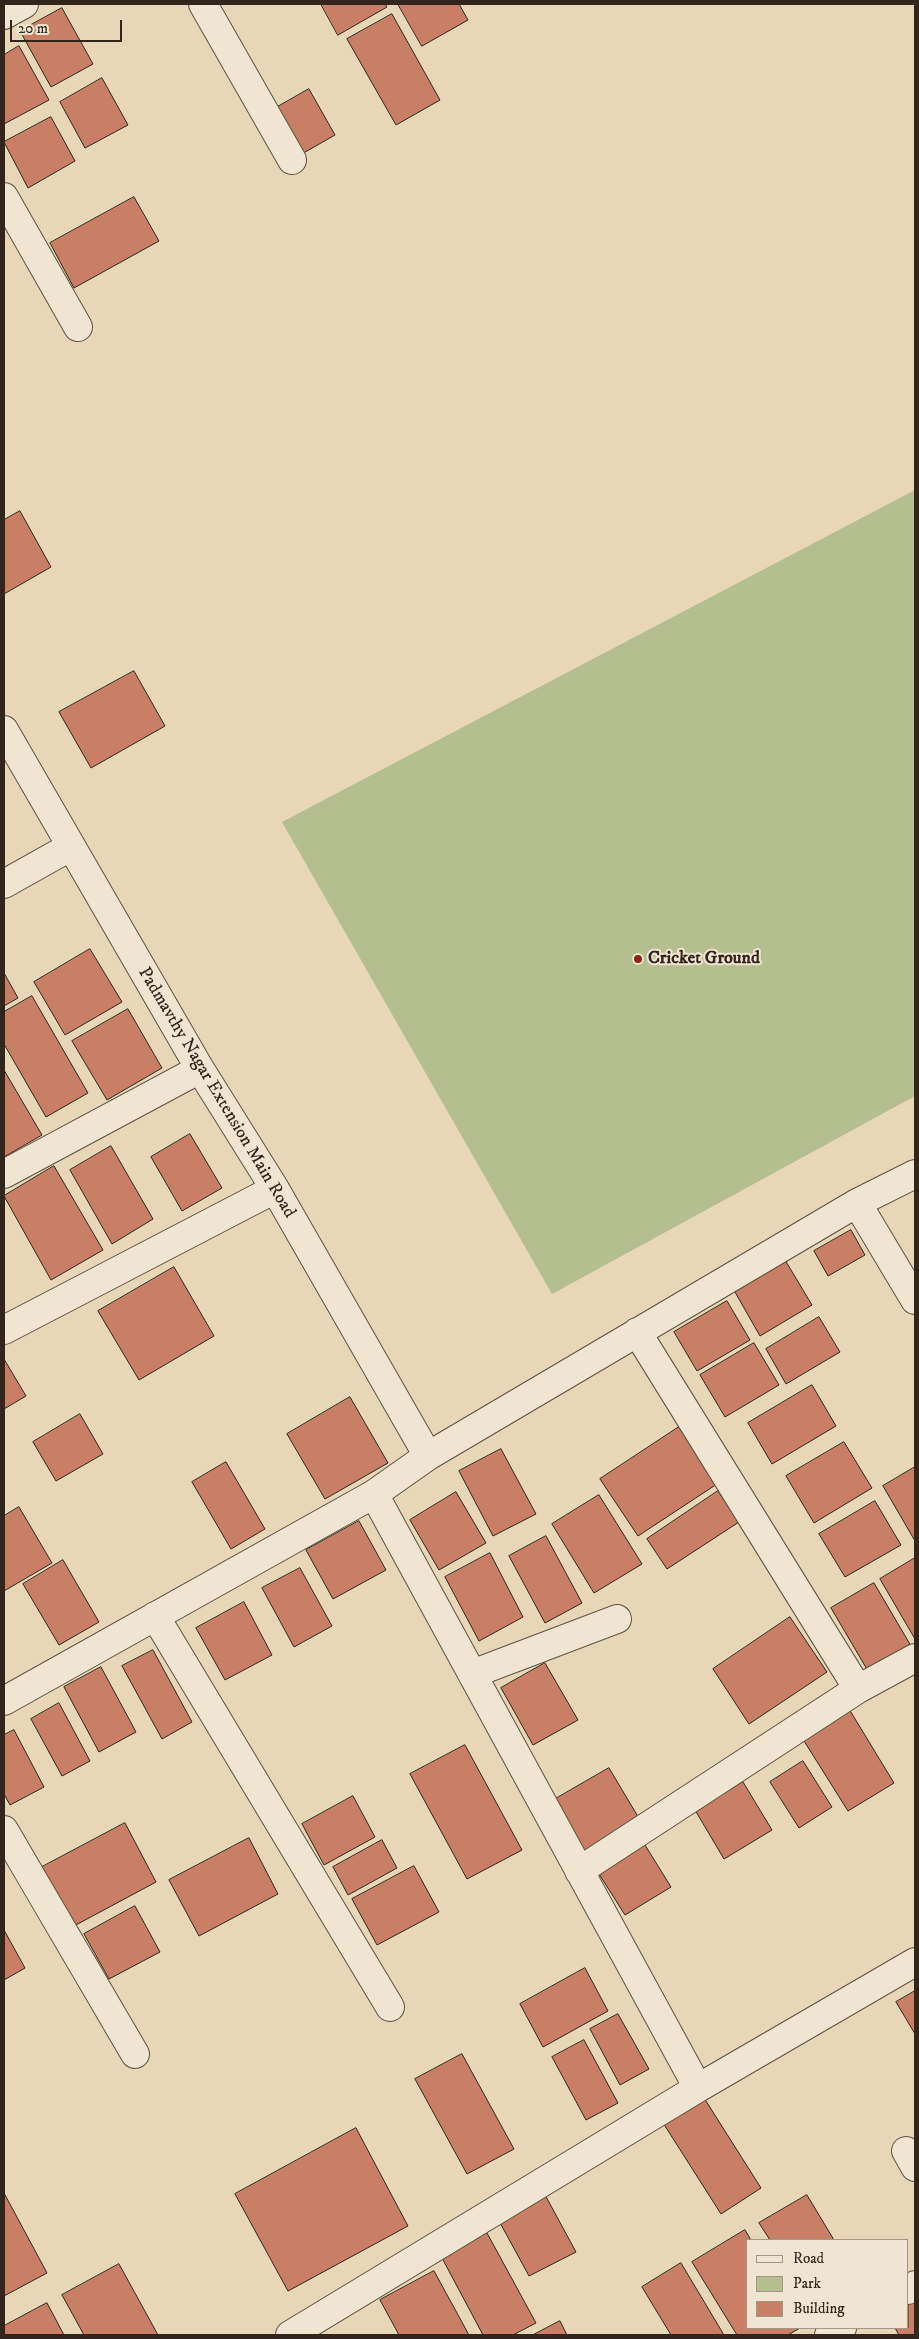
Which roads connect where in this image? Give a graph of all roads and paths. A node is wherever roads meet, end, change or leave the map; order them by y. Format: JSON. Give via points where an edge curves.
{"nodes":[{"id":1,"x":24,"y":4,"type":"edge"},
{"id":2,"x":203,"y":4,"type":"edge"},
{"id":3,"x":4,"y":15,"type":"edge"},
{"id":4,"x":292,"y":160,"type":"dead end"},
{"id":5,"x":4,"y":197,"type":"edge"},
{"id":6,"x":78,"y":327,"type":"dead end"},
{"id":7,"x":4,"y":730,"type":"edge"},
{"id":8,"x":70,"y":846,"type":"junction"},
{"id":9,"x":4,"y":884,"type":"edge"},
{"id":10,"x":200,"y":1070,"type":"junction"},
{"id":11,"x":4,"y":1174,"type":"edge"},
{"id":12,"x":915,"y":1174,"type":"edge"},
{"id":13,"x":275,"y":1189,"type":"junction"},
{"id":14,"x":857,"y":1203,"type":"junction"},
{"id":15,"x":915,"y":1300,"type":"edge"},
{"id":16,"x":4,"y":1330,"type":"edge"},
{"id":17,"x":637,"y":1332,"type":"junction"},
{"id":18,"x":428,"y":1456,"type":"junction"},
{"id":19,"x":374,"y":1494,"type":"junction"},
{"id":20,"x":155,"y":1616,"type":"junction"},
{"id":21,"x":617,"y":1618,"type":"dead end"},
{"id":22,"x":915,"y":1658,"type":"edge"},
{"id":23,"x":472,"y":1674,"type":"junction"},
{"id":24,"x":858,"y":1689,"type":"junction"},
{"id":25,"x":4,"y":1701,"type":"edge"},
{"id":26,"x":4,"y":1830,"type":"edge"},
{"id":27,"x":579,"y":1871,"type":"junction"},
{"id":28,"x":915,"y":1962,"type":"edge"},
{"id":29,"x":390,"y":2007,"type":"dead end"},
{"id":30,"x":135,"y":2054,"type":"dead end"},
{"id":31,"x":698,"y":2088,"type":"junction"},
{"id":32,"x":840,"y":2329,"type":"edge"},
{"id":33,"x":290,"y":2335,"type":"edge"},
{"id":34,"x":829,"y":2335,"type":"edge"}],
"edges":[{"from":1,"to":3,"type":"street"},
{"from":2,"to":4,"type":"street"},
{"from":5,"to":6,"type":"street"},
{"from":7,"to":8,"type":"street","name":"Padmavthy Nagar Extension Main Road"},
{"from":8,"to":9,"type":"street"},
{"from":8,"to":10,"type":"street","name":"Padmavthy Nagar Extension Main Road"},
{"from":10,"to":11,"type":"street"},
{"from":10,"to":13,"type":"street","name":"Padmavthy Nagar Extension Main Road"},
{"from":12,"to":14,"type":"street"},
{"from":13,"to":16,"type":"street"},
{"from":13,"to":18,"type":"street","name":"Padmavthy Nagar Extension Main Road"},
{"from":14,"to":15,"type":"street"},
{"from":14,"to":17,"type":"street"},
{"from":17,"to":18,"type":"street"},
{"from":17,"to":24,"type":"street"},
{"from":18,"to":19,"type":"street"},
{"from":19,"to":20,"type":"street"},
{"from":19,"to":23,"type":"street"},
{"from":20,"to":25,"type":"street"},
{"from":20,"to":29,"type":"street"},
{"from":21,"to":23,"type":"street"},
{"from":22,"to":24,"type":"street"},
{"from":23,"to":27,"type":"street"},
{"from":24,"to":27,"type":"street"},
{"from":26,"to":30,"type":"street"},
{"from":27,"to":31,"type":"street"},
{"from":28,"to":31,"type":"street"},
{"from":31,"to":33,"type":"street"},
{"from":32,"to":34,"type":"street"}]}
